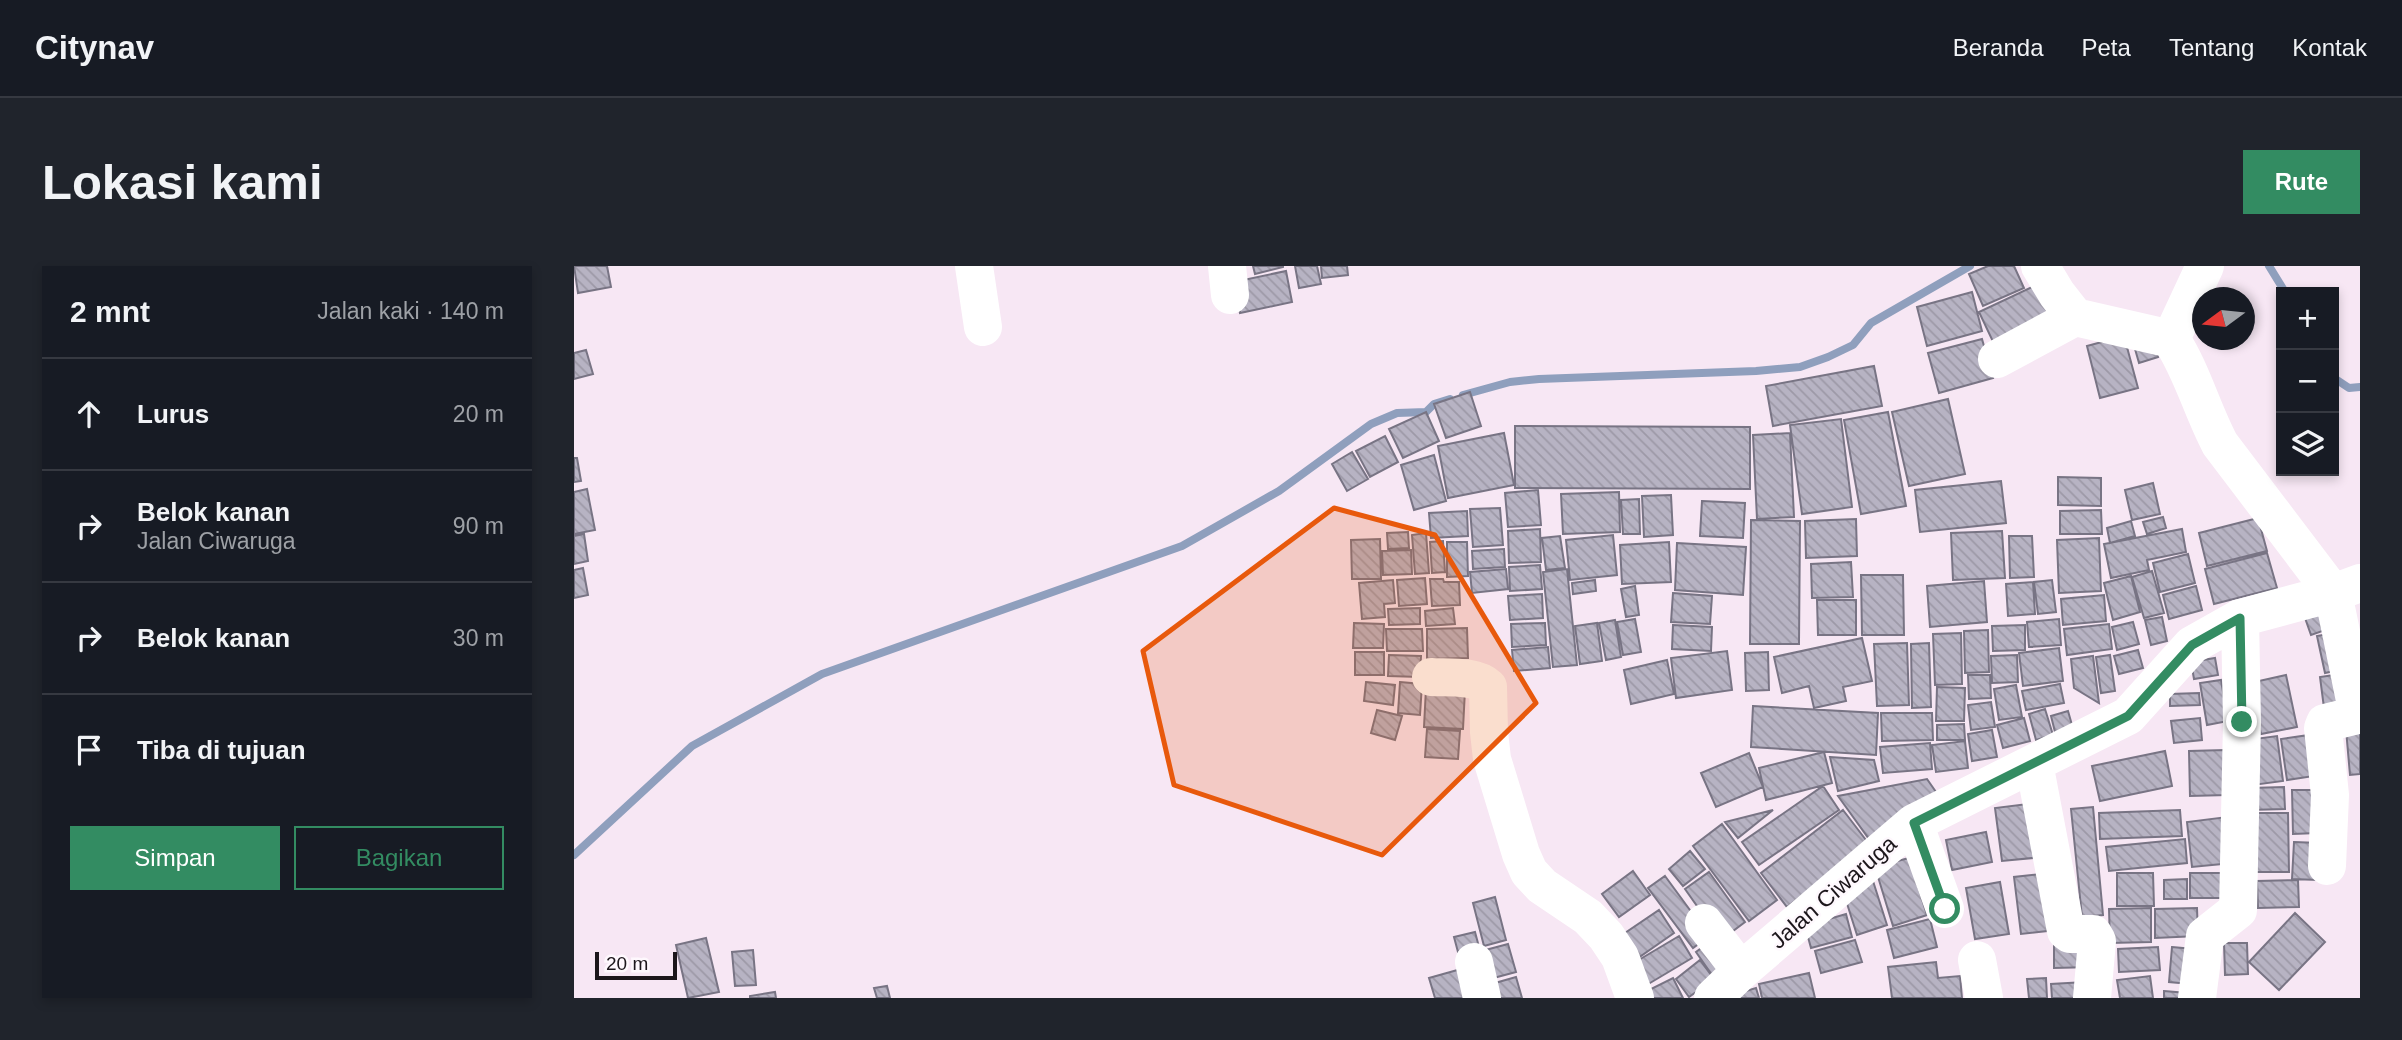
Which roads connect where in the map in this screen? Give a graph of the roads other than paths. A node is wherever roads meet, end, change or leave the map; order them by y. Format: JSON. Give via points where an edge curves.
{"nodes":[{"id":1,"x":974,"y":266,"type":"edge"},
{"id":2,"x":2040,"y":266,"type":"edge"},
{"id":3,"x":2204,"y":266,"type":"edge"},
{"id":4,"x":2075,"y":317,"type":"junction"},
{"id":5,"x":983,"y":327,"type":"dead end"},
{"id":6,"x":2171,"y":339,"type":"junction"},
{"id":7,"x":1997,"y":359,"type":"dead end"},
{"id":8,"x":2347,"y":588,"type":"edge"},
{"id":9,"x":2240,"y":618,"type":"junction"},
{"id":10,"x":1431,"y":677,"type":"dead end"},
{"id":11,"x":2034,"y":764,"type":"junction"},
{"id":12,"x":1914,"y":823,"type":"junction"},
{"id":13,"x":2327,"y":866,"type":"dead end"},
{"id":14,"x":1945,"y":909,"type":"dead end"},
{"id":15,"x":1704,"y":923,"type":"dead end"},
{"id":16,"x":1977,"y":960,"type":"dead end"},
{"id":17,"x":1722,"y":991,"type":"edge"},
{"id":18,"x":1635,"y":998,"type":"edge"},
{"id":19,"x":1984,"y":998,"type":"edge"},
{"id":20,"x":2092,"y":998,"type":"edge"},
{"id":21,"x":2197,"y":998,"type":"edge"}],
"edges":[{"from":1,"to":5,"type":"street"},
{"from":2,"to":4,"type":"street"},
{"from":3,"to":6,"type":"street"},
{"from":4,"to":6,"type":"street"},
{"from":4,"to":7,"type":"street"},
{"from":6,"to":8,"type":"street","via":[[2220,444]]},
{"from":8,"to":9,"type":"street","name":"Jalan Ciwaruga"},
{"from":8,"to":13,"type":"street","via":[[2358,712],[2355,717],[2325,723],[2323,728],[2330,795]]},
{"from":9,"to":11,"type":"street","name":"Jalan Ciwaruga","via":[[2192,645],[2128,716]]},
{"from":9,"to":21,"type":"street","via":[[2238,910],[2205,936]]},
{"from":10,"to":18,"type":"street","via":[[1474,680],[1488,687],[1492,759],[1529,872],[1606,936],[1620,957]]},
{"from":11,"to":12,"type":"street","name":"Jalan Ciwaruga"},
{"from":11,"to":20,"type":"street","via":[[2066,931],[2093,934],[2097,941]]},
{"from":12,"to":14,"type":"street"},
{"from":12,"to":17,"type":"street","name":"Jalan Ciwaruga"},
{"from":15,"to":17,"type":"street"},
{"from":16,"to":19,"type":"street"}]}
